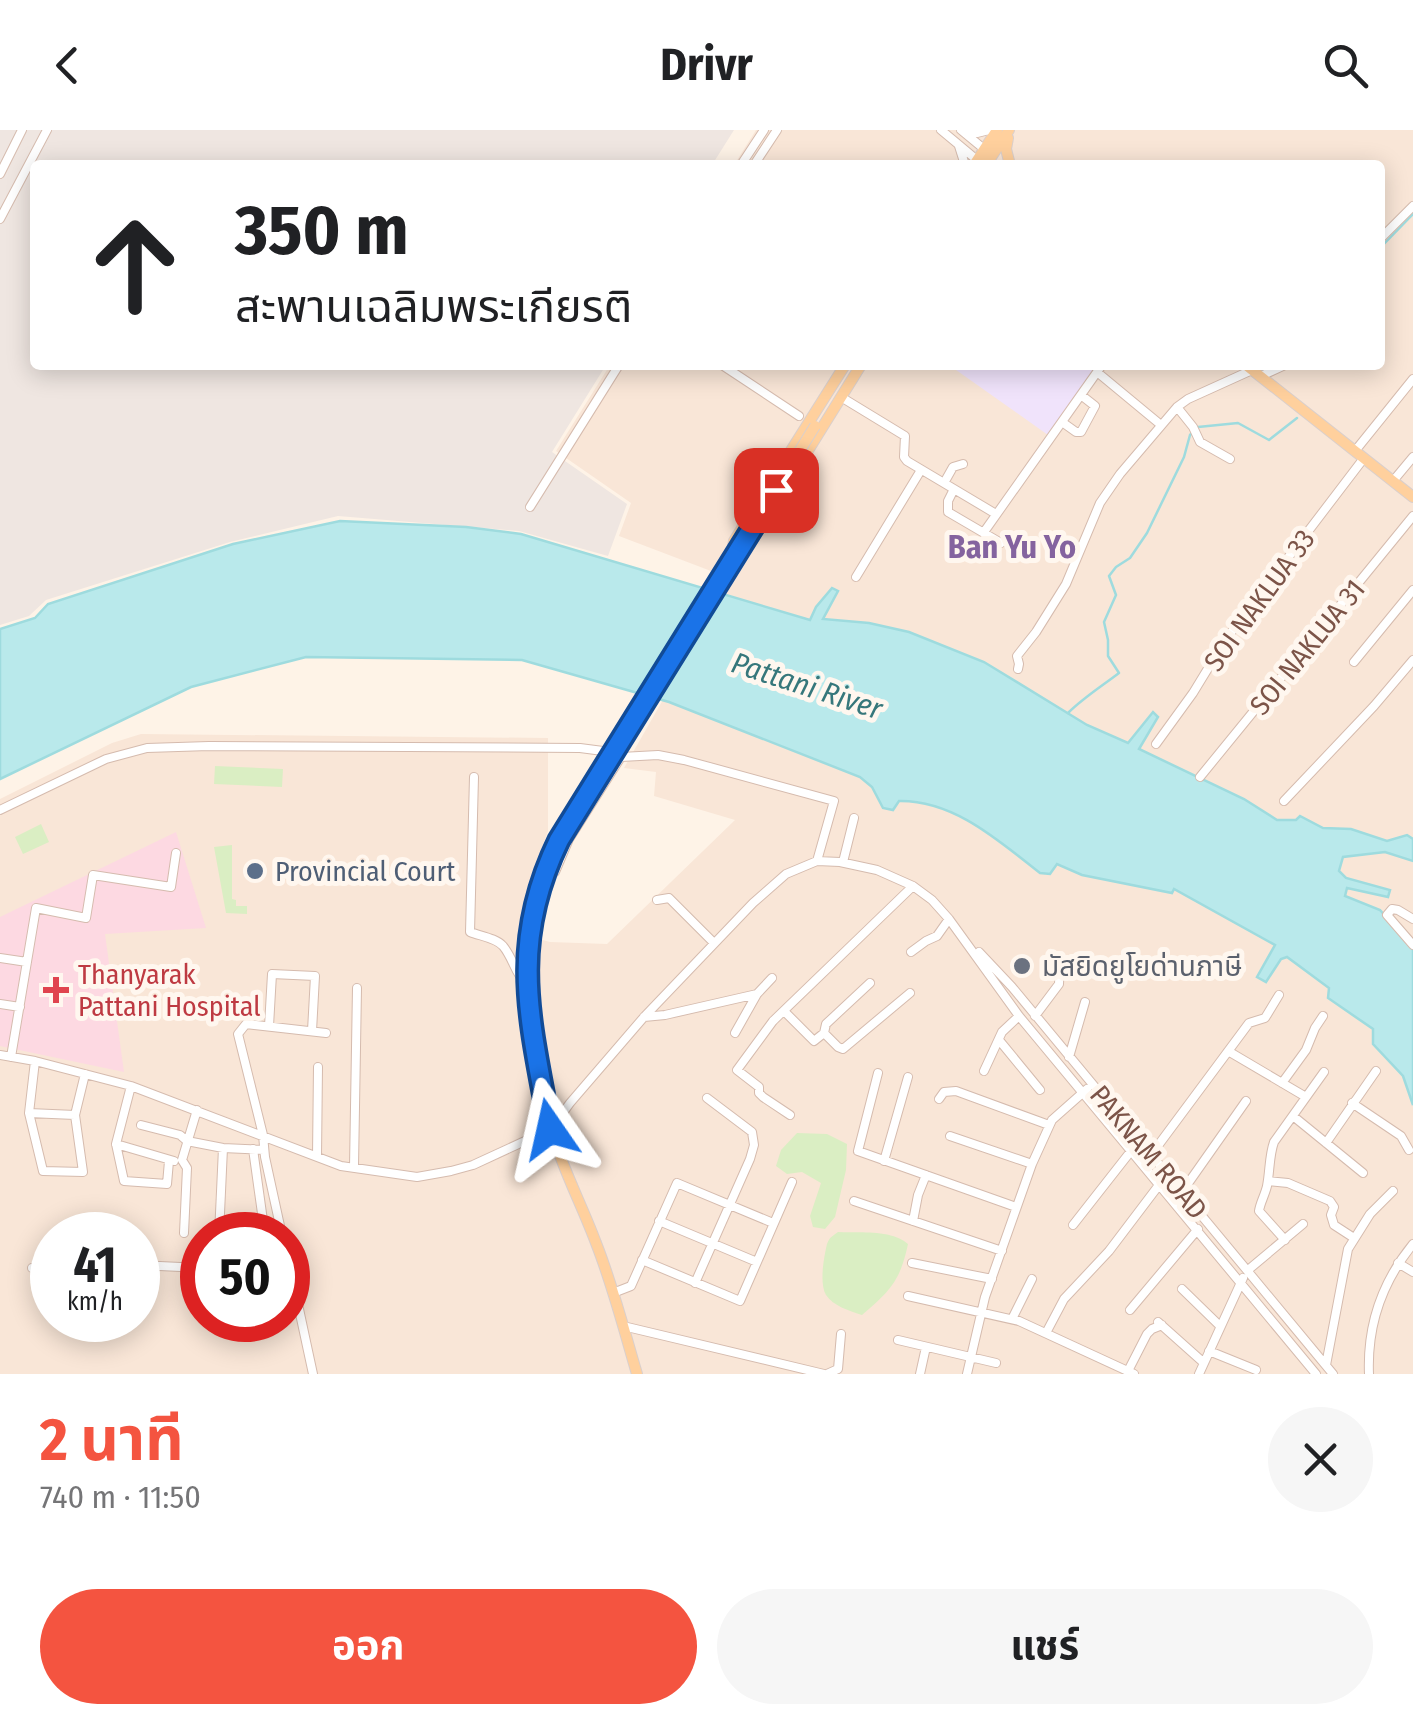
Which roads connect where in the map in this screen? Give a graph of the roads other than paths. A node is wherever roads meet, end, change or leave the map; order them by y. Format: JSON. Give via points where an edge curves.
{"nodes":[{"id":1,"x":22,"y":130,"type":"edge"},
{"id":2,"x":47,"y":130,"type":"edge"},
{"id":3,"x":764,"y":130,"type":"edge"},
{"id":4,"x":777,"y":130,"type":"edge"},
{"id":5,"x":942,"y":130,"type":"edge"},
{"id":6,"x":989,"y":130,"type":"edge"},
{"id":7,"x":962,"y":131,"type":"edge"},
{"id":8,"x":1005,"y":131,"type":"edge"},
{"id":9,"x":958,"y":143,"type":"junction"},
{"id":10,"x":31,"y":160,"type":"edge"},
{"id":11,"x":745,"y":160,"type":"edge"},
{"id":12,"x":757,"y":160,"type":"edge"},
{"id":13,"x":964,"y":160,"type":"edge"},
{"id":14,"x":983,"y":160,"type":"edge"},
{"id":15,"x":1007,"y":160,"type":"edge"},
{"id":16,"x":30,"y":162,"type":"edge"},
{"id":17,"x":0,"y":174,"type":"edge"},
{"id":18,"x":1413,"y":206,"type":"edge"},
{"id":19,"x":0,"y":219,"type":"edge"},
{"id":20,"x":1385,"y":234,"type":"edge"},
{"id":21,"x":615,"y":370,"type":"edge"},
{"id":22,"x":730,"y":370,"type":"edge"},
{"id":23,"x":846,"y":370,"type":"edge"},
{"id":24,"x":846,"y":370,"type":"edge"},
{"id":25,"x":857,"y":370,"type":"edge"},
{"id":26,"x":1099,"y":370,"type":"edge"},
{"id":27,"x":1101,"y":370,"type":"edge"},
{"id":28,"x":1253,"y":370,"type":"edge"},
{"id":29,"x":1413,"y":379,"type":"edge"},
{"id":30,"x":1081,"y":395,"type":"junction"},
{"id":31,"x":842,"y":397,"type":"junction"},
{"id":32,"x":1176,"y":406,"type":"junction"},
{"id":33,"x":799,"y":416,"type":"dead end"},
{"id":34,"x":1062,"y":422,"type":"junction"},
{"id":35,"x":1161,"y":425,"type":"junction"},
{"id":36,"x":1360,"y":454,"type":"junction"},
{"id":37,"x":1413,"y":456,"type":"edge"},
{"id":38,"x":1230,"y":459,"type":"dead end"},
{"id":39,"x":964,"y":464,"type":"dead end"},
{"id":40,"x":922,"y":470,"type":"junction"},
{"id":41,"x":1393,"y":481,"type":"junction"},
{"id":42,"x":944,"y":483,"type":"junction"},
{"id":43,"x":954,"y":489,"type":"junction"},
{"id":44,"x":1413,"y":497,"type":"edge"},
{"id":45,"x":530,"y":507,"type":"dead end"},
{"id":46,"x":996,"y":514,"type":"junction"},
{"id":47,"x":1413,"y":516,"type":"edge"},
{"id":48,"x":984,"y":532,"type":"junction"},
{"id":49,"x":1001,"y":543,"type":"dead end"},
{"id":50,"x":856,"y":578,"type":"dead end"},
{"id":51,"x":1413,"y":590,"type":"edge"},
{"id":52,"x":1413,"y":660,"type":"edge"},
{"id":53,"x":1354,"y":662,"type":"dead end"},
{"id":54,"x":1018,"y":669,"type":"dead end"},
{"id":55,"x":1156,"y":744,"type":"dead end"},
{"id":56,"x":621,"y":757,"type":"junction"},
{"id":57,"x":474,"y":777,"type":"dead end"},
{"id":58,"x":1200,"y":777,"type":"dead end"},
{"id":59,"x":1284,"y":801,"type":"dead end"},
{"id":60,"x":0,"y":810,"type":"edge"},
{"id":61,"x":854,"y":818,"type":"dead end"},
{"id":62,"x":176,"y":853,"type":"dead end"},
{"id":63,"x":818,"y":861,"type":"junction"},
{"id":64,"x":843,"y":862,"type":"junction"},
{"id":65,"x":555,"y":872,"type":"dead end"},
{"id":66,"x":913,"y":886,"type":"junction"},
{"id":67,"x":658,"y":900,"type":"dead end"},
{"id":68,"x":949,"y":919,"type":"junction"},
{"id":69,"x":1413,"y":919,"type":"edge"},
{"id":70,"x":961,"y":934,"type":"junction"},
{"id":71,"x":714,"y":942,"type":"junction"},
{"id":72,"x":1413,"y":945,"type":"edge"},
{"id":73,"x":911,"y":952,"type":"dead end"},
{"id":74,"x":0,"y":958,"type":"edge"},
{"id":75,"x":1060,"y":960,"type":"dead end"},
{"id":76,"x":27,"y":962,"type":"junction"},
{"id":77,"x":772,"y":978,"type":"dead end"},
{"id":78,"x":870,"y":983,"type":"dead end"},
{"id":79,"x":526,"y":984,"type":"junction"},
{"id":80,"x":357,"y":988,"type":"dead end"},
{"id":81,"x":910,"y":993,"type":"dead end"},
{"id":82,"x":757,"y":994,"type":"junction"},
{"id":83,"x":1278,"y":995,"type":"dead end"},
{"id":84,"x":1085,"y":1002,"type":"dead end"},
{"id":85,"x":0,"y":1004,"type":"edge"},
{"id":86,"x":20,"y":1007,"type":"junction"},
{"id":87,"x":784,"y":1011,"type":"junction"},
{"id":88,"x":1019,"y":1016,"type":"junction"},
{"id":89,"x":1035,"y":1016,"type":"junction"},
{"id":90,"x":1323,"y":1016,"type":"dead end"},
{"id":91,"x":644,"y":1017,"type":"junction"},
{"id":92,"x":269,"y":1026,"type":"junction"},
{"id":93,"x":312,"y":1031,"type":"junction"},
{"id":94,"x":326,"y":1032,"type":"dead end"},
{"id":95,"x":735,"y":1033,"type":"dead end"},
{"id":96,"x":824,"y":1033,"type":"junction"},
{"id":97,"x":999,"y":1040,"type":"junction"},
{"id":98,"x":1228,"y":1050,"type":"junction"},
{"id":99,"x":0,"y":1056,"type":"edge"},
{"id":100,"x":12,"y":1057,"type":"junction"},
{"id":101,"x":1069,"y":1058,"type":"junction"},
{"id":102,"x":35,"y":1061,"type":"junction"},
{"id":103,"x":318,"y":1067,"type":"dead end"},
{"id":104,"x":984,"y":1071,"type":"dead end"},
{"id":105,"x":1324,"y":1072,"type":"dead end"},
{"id":106,"x":1376,"y":1072,"type":"dead end"},
{"id":107,"x":878,"y":1073,"type":"dead end"},
{"id":108,"x":85,"y":1074,"type":"junction"},
{"id":109,"x":908,"y":1077,"type":"dead end"},
{"id":110,"x":1282,"y":1083,"type":"junction"},
{"id":111,"x":1092,"y":1084,"type":"junction"},
{"id":112,"x":131,"y":1086,"type":"junction"},
{"id":113,"x":1040,"y":1090,"type":"dead end"},
{"id":114,"x":1083,"y":1092,"type":"junction"},
{"id":115,"x":1306,"y":1097,"type":"junction"},
{"id":116,"x":708,"y":1098,"type":"dead end"},
{"id":117,"x":939,"y":1098,"type":"dead end"},
{"id":118,"x":1246,"y":1100,"type":"dead end"},
{"id":119,"x":1352,"y":1103,"type":"junction"},
{"id":120,"x":197,"y":1110,"type":"junction"},
{"id":121,"x":29,"y":1112,"type":"junction"},
{"id":122,"x":76,"y":1114,"type":"junction"},
{"id":123,"x":790,"y":1116,"type":"dead end"},
{"id":124,"x":1293,"y":1116,"type":"junction"},
{"id":125,"x":1048,"y":1125,"type":"junction"},
{"id":126,"x":141,"y":1126,"type":"dead end"},
{"id":127,"x":550,"y":1129,"type":"junction"},
{"id":128,"x":263,"y":1135,"type":"junction"},
{"id":129,"x":950,"y":1136,"type":"dead end"},
{"id":130,"x":187,"y":1141,"type":"junction"},
{"id":131,"x":1326,"y":1142,"type":"junction"},
{"id":132,"x":116,"y":1144,"type":"junction"},
{"id":133,"x":223,"y":1148,"type":"junction"},
{"id":134,"x":253,"y":1149,"type":"junction"},
{"id":135,"x":264,"y":1150,"type":"junction"},
{"id":136,"x":1131,"y":1150,"type":"junction"},
{"id":137,"x":1409,"y":1150,"type":"dead end"},
{"id":138,"x":1152,"y":1155,"type":"junction"},
{"id":139,"x":317,"y":1156,"type":"junction"},
{"id":140,"x":182,"y":1160,"type":"junction"},
{"id":141,"x":169,"y":1161,"type":"junction"},
{"id":142,"x":884,"y":1161,"type":"junction"},
{"id":143,"x":1032,"y":1164,"type":"junction"},
{"id":144,"x":1142,"y":1164,"type":"junction"},
{"id":145,"x":354,"y":1168,"type":"junction"},
{"id":146,"x":1363,"y":1173,"type":"dead end"},
{"id":147,"x":926,"y":1176,"type":"junction"},
{"id":148,"x":1268,"y":1181,"type":"junction"},
{"id":149,"x":792,"y":1182,"type":"dead end"},
{"id":150,"x":1159,"y":1186,"type":"junction"},
{"id":151,"x":1392,"y":1191,"type":"dead end"},
{"id":152,"x":1182,"y":1192,"type":"junction"},
{"id":153,"x":854,"y":1201,"type":"dead end"},
{"id":154,"x":729,"y":1204,"type":"junction"},
{"id":155,"x":1016,"y":1207,"type":"junction"},
{"id":156,"x":185,"y":1212,"type":"edge"},
{"id":157,"x":220,"y":1212,"type":"edge"},
{"id":158,"x":262,"y":1212,"type":"edge"},
{"id":159,"x":277,"y":1212,"type":"edge"},
{"id":160,"x":659,"y":1221,"type":"junction"},
{"id":161,"x":913,"y":1221,"type":"junction"},
{"id":162,"x":773,"y":1223,"type":"junction"},
{"id":163,"x":1303,"y":1224,"type":"dead end"},
{"id":164,"x":1072,"y":1225,"type":"dead end"},
{"id":165,"x":1198,"y":1230,"type":"junction"},
{"id":166,"x":1354,"y":1238,"type":"junction"},
{"id":167,"x":1285,"y":1240,"type":"junction"},
{"id":168,"x":713,"y":1243,"type":"junction"},
{"id":169,"x":1413,"y":1244,"type":"edge"},
{"id":170,"x":1002,"y":1251,"type":"junction"},
{"id":171,"x":642,"y":1260,"type":"junction"},
{"id":172,"x":757,"y":1262,"type":"junction"},
{"id":173,"x":912,"y":1263,"type":"dead end"},
{"id":174,"x":1398,"y":1264,"type":"junction"},
{"id":175,"x":1249,"y":1271,"type":"junction"},
{"id":176,"x":1413,"y":1272,"type":"edge"},
{"id":177,"x":992,"y":1279,"type":"junction"},
{"id":178,"x":1032,"y":1279,"type":"dead end"},
{"id":179,"x":1241,"y":1281,"type":"junction"},
{"id":180,"x":695,"y":1283,"type":"junction"},
{"id":181,"x":1182,"y":1289,"type":"dead end"},
{"id":182,"x":614,"y":1293,"type":"junction"},
{"id":183,"x":908,"y":1296,"type":"dead end"},
{"id":184,"x":1130,"y":1310,"type":"dead end"},
{"id":185,"x":981,"y":1312,"type":"junction"},
{"id":186,"x":1012,"y":1319,"type":"junction"},
{"id":187,"x":623,"y":1326,"type":"junction"},
{"id":188,"x":1220,"y":1326,"type":"junction"},
{"id":189,"x":1046,"y":1333,"type":"junction"},
{"id":190,"x":841,"y":1334,"type":"dead end"},
{"id":191,"x":898,"y":1340,"type":"dead end"},
{"id":192,"x":306,"y":1342,"type":"edge"},
{"id":193,"x":926,"y":1347,"type":"junction"},
{"id":194,"x":1210,"y":1351,"type":"junction"},
{"id":195,"x":970,"y":1357,"type":"junction"},
{"id":196,"x":996,"y":1362,"type":"dead end"},
{"id":197,"x":1204,"y":1363,"type":"junction"},
{"id":198,"x":1326,"y":1365,"type":"junction"},
{"id":199,"x":1256,"y":1370,"type":"dead end"},
{"id":200,"x":1130,"y":1373,"type":"edge"},
{"id":201,"x":313,"y":1374,"type":"edge"},
{"id":202,"x":637,"y":1374,"type":"edge"},
{"id":203,"x":826,"y":1374,"type":"edge"},
{"id":204,"x":920,"y":1374,"type":"edge"},
{"id":205,"x":966,"y":1374,"type":"edge"},
{"id":206,"x":1199,"y":1374,"type":"edge"},
{"id":207,"x":1316,"y":1374,"type":"edge"},
{"id":208,"x":1333,"y":1374,"type":"edge"},
{"id":209,"x":1369,"y":1374,"type":"edge"}],
"edges":[{"from":1,"to":17,"type":"street"},
{"from":2,"to":10,"type":"street"},
{"from":3,"to":11,"type":"street"},
{"from":4,"to":12,"type":"street"},
{"from":5,"to":9,"type":"street"},
{"from":6,"to":7,"type":"street"},
{"from":7,"to":14,"type":"street"},
{"from":8,"to":14,"type":"main road"},
{"from":8,"to":15,"type":"main road"},
{"from":9,"to":13,"type":"street"},
{"from":9,"to":14,"type":"street"},
{"from":16,"to":19,"type":"street"},
{"from":18,"to":20,"type":"street"},
{"from":21,"to":45,"type":"street"},
{"from":22,"to":33,"type":"street"},
{"from":23,"to":31,"type":"main road","via":[[734,541],[736,549],[750,544]]},
{"from":24,"to":79,"type":"main road","bridge":true,"via":[[559,840],[543,874]]},
{"from":25,"to":31,"type":"main road"},
{"from":26,"to":30,"type":"street"},
{"from":27,"to":35,"type":"street"},
{"from":28,"to":32,"type":"street"},
{"from":28,"to":36,"type":"main road"},
{"from":29,"to":36,"type":"street","name":"SOI NAKLUA 33"},
{"from":30,"to":34,"type":"street"},
{"from":30,"to":34,"type":"street","via":[[1096,406],[1082,432]]},
{"from":31,"to":40,"type":"street","via":[[905,436],[904,458]]},
{"from":32,"to":35,"type":"street"},
{"from":32,"to":38,"type":"street","via":[[1200,442]]},
{"from":34,"to":46,"type":"street"},
{"from":35,"to":54,"type":"street","via":[[1100,503],[1066,584],[1018,656]]},
{"from":36,"to":41,"type":"main road"},
{"from":36,"to":55,"type":"street","name":"SOI NAKLUA 33"},
{"from":37,"to":41,"type":"street"},
{"from":39,"to":42,"type":"street"},
{"from":40,"to":42,"type":"street"},
{"from":40,"to":50,"type":"street"},
{"from":41,"to":44,"type":"main road"},
{"from":42,"to":43,"type":"street"},
{"from":43,"to":46,"type":"street"},
{"from":43,"to":48,"type":"street","via":[[948,512]]},
{"from":46,"to":48,"type":"street"},
{"from":47,"to":58,"type":"street","name":"SOI NAKLUA 31"},
{"from":48,"to":49,"type":"street"},
{"from":51,"to":53,"type":"street"},
{"from":52,"to":59,"type":"street"},
{"from":56,"to":60,"type":"street","via":[[560,748],[147,748],[106,759]]},
{"from":56,"to":63,"type":"street","via":[[684,760],[834,800]]},
{"from":56,"to":65,"type":"street"},
{"from":57,"to":79,"type":"street","via":[[470,932],[503,946]]},
{"from":61,"to":64,"type":"street"},
{"from":62,"to":76,"type":"street","via":[[172,887],[94,875],[86,918],[36,908]]},
{"from":63,"to":64,"type":"street","name":"PAKNAM ROAD"},
{"from":63,"to":71,"type":"street","name":"PAKNAM ROAD","via":[[777,880]]},
{"from":64,"to":66,"type":"street","name":"PAKNAM ROAD"},
{"from":66,"to":68,"type":"street","name":"PAKNAM ROAD"},
{"from":66,"to":87,"type":"street"},
{"from":67,"to":71,"type":"street","via":[[669,898]]},
{"from":68,"to":70,"type":"street","name":"PAKNAM ROAD"},
{"from":68,"to":73,"type":"street"},
{"from":69,"to":72,"type":"street","via":[[1392,909],[1387,915]]},
{"from":70,"to":88,"type":"street","name":"PAKNAM ROAD"},
{"from":70,"to":89,"type":"street","name":"PAKNAM ROAD"},
{"from":71,"to":91,"type":"street","name":"PAKNAM ROAD"},
{"from":74,"to":76,"type":"street"},
{"from":75,"to":89,"type":"street","via":[[1059,984]]},
{"from":76,"to":86,"type":"street"},
{"from":77,"to":82,"type":"street"},
{"from":78,"to":96,"type":"street"},
{"from":79,"to":127,"type":"main road"},
{"from":80,"to":145,"type":"street"},
{"from":81,"to":96,"type":"street","via":[[843,1049]]},
{"from":82,"to":91,"type":"street"},
{"from":82,"to":95,"type":"street"},
{"from":83,"to":98,"type":"street","via":[[1265,1018],[1248,1022]]},
{"from":84,"to":101,"type":"street"},
{"from":85,"to":86,"type":"street"},
{"from":86,"to":100,"type":"street"},
{"from":87,"to":96,"type":"street","via":[[814,1041]]},
{"from":87,"to":123,"type":"street","via":[[737,1070]]},
{"from":88,"to":97,"type":"street"},
{"from":88,"to":114,"type":"street","name":"PAKNAM ROAD"},
{"from":89,"to":101,"type":"street","name":"PAKNAM ROAD"},
{"from":90,"to":110,"type":"street"},
{"from":91,"to":127,"type":"street","name":"PAKNAM ROAD"},
{"from":92,"to":93,"type":"street"},
{"from":92,"to":93,"type":"street","via":[[272,974],[315,976]]},
{"from":92,"to":128,"type":"street","via":[[246,1024],[238,1034]]},
{"from":93,"to":94,"type":"street"},
{"from":97,"to":104,"type":"street"},
{"from":97,"to":113,"type":"street"},
{"from":98,"to":110,"type":"street"},
{"from":98,"to":138,"type":"street"},
{"from":99,"to":100,"type":"street"},
{"from":100,"to":102,"type":"street"},
{"from":101,"to":111,"type":"street","name":"PAKNAM ROAD"},
{"from":102,"to":108,"type":"street"},
{"from":102,"to":121,"type":"street"},
{"from":103,"to":139,"type":"street"},
{"from":105,"to":115,"type":"street"},
{"from":106,"to":119,"type":"street"},
{"from":107,"to":142,"type":"street","via":[[858,1149]]},
{"from":108,"to":112,"type":"street"},
{"from":108,"to":122,"type":"street"},
{"from":109,"to":142,"type":"street"},
{"from":110,"to":115,"type":"street"},
{"from":111,"to":114,"type":"street"},
{"from":111,"to":138,"type":"street","name":"PAKNAM ROAD"},
{"from":112,"to":120,"type":"street"},
{"from":112,"to":132,"type":"street"},
{"from":114,"to":125,"type":"street"},
{"from":114,"to":136,"type":"street","name":"PAKNAM ROAD"},
{"from":115,"to":124,"type":"street"},
{"from":116,"to":154,"type":"street","via":[[755,1138]]},
{"from":117,"to":125,"type":"street","via":[[956,1092]]},
{"from":118,"to":152,"type":"street"},
{"from":119,"to":131,"type":"street"},
{"from":119,"to":137,"type":"street","via":[[1401,1136]]},
{"from":120,"to":128,"type":"street"},
{"from":120,"to":130,"type":"street"},
{"from":121,"to":122,"type":"street"},
{"from":121,"to":122,"type":"street","via":[[43,1171],[82,1172]]},
{"from":124,"to":131,"type":"street"},
{"from":124,"to":148,"type":"street","via":[[1274,1142]]},
{"from":125,"to":143,"type":"street"},
{"from":126,"to":130,"type":"street"},
{"from":127,"to":145,"type":"street","via":[[452,1172],[418,1177]]},
{"from":127,"to":182,"type":"main road"},
{"from":128,"to":135,"type":"street"},
{"from":128,"to":139,"type":"street"},
{"from":129,"to":143,"type":"street"},
{"from":130,"to":133,"type":"street"},
{"from":130,"to":140,"type":"street"},
{"from":131,"to":146,"type":"street"},
{"from":132,"to":141,"type":"street"},
{"from":132,"to":141,"type":"street","via":[[124,1181],[167,1184]]},
{"from":133,"to":134,"type":"street"},
{"from":133,"to":157,"type":"street"},
{"from":134,"to":135,"type":"street"},
{"from":134,"to":158,"type":"street"},
{"from":135,"to":159,"type":"street"},
{"from":136,"to":144,"type":"street","name":"PAKNAM ROAD"},
{"from":136,"to":164,"type":"street"},
{"from":138,"to":144,"type":"street"},
{"from":138,"to":152,"type":"street","name":"PAKNAM ROAD"},
{"from":139,"to":145,"type":"street"},
{"from":140,"to":141,"type":"street"},
{"from":140,"to":156,"type":"street"},
{"from":142,"to":147,"type":"street"},
{"from":143,"to":155,"type":"street"},
{"from":144,"to":150,"type":"street","name":"PAKNAM ROAD"},
{"from":147,"to":155,"type":"street"},
{"from":147,"to":161,"type":"street"},
{"from":148,"to":166,"type":"street","via":[[1330,1201],[1334,1225]]},
{"from":148,"to":167,"type":"street","via":[[1259,1211]]},
{"from":149,"to":162,"type":"street"},
{"from":150,"to":165,"type":"street","name":"PAKNAM ROAD"},
{"from":150,"to":189,"type":"street","via":[[1064,1299]]},
{"from":151,"to":166,"type":"street"},
{"from":152,"to":175,"type":"street","name":"PAKNAM ROAD"},
{"from":153,"to":161,"type":"street"},
{"from":154,"to":160,"type":"street","via":[[676,1183]]},
{"from":154,"to":162,"type":"street"},
{"from":154,"to":168,"type":"street"},
{"from":155,"to":170,"type":"street"},
{"from":160,"to":168,"type":"street"},
{"from":160,"to":171,"type":"street"},
{"from":161,"to":170,"type":"street"},
{"from":162,"to":172,"type":"street"},
{"from":163,"to":167,"type":"street"},
{"from":165,"to":179,"type":"street","name":"PAKNAM ROAD"},
{"from":165,"to":184,"type":"street"},
{"from":166,"to":198,"type":"street"},
{"from":167,"to":175,"type":"street"},
{"from":168,"to":172,"type":"street"},
{"from":168,"to":180,"type":"street"},
{"from":169,"to":174,"type":"street"},
{"from":170,"to":177,"type":"street"},
{"from":171,"to":180,"type":"street"},
{"from":171,"to":182,"type":"street","via":[[630,1286]]},
{"from":172,"to":180,"type":"street","via":[[740,1301]]},
{"from":173,"to":177,"type":"street"},
{"from":174,"to":176,"type":"street"},
{"from":174,"to":209,"type":"street","via":[[1375,1314]]},
{"from":175,"to":179,"type":"street"},
{"from":175,"to":198,"type":"street","name":"PAKNAM ROAD"},
{"from":177,"to":185,"type":"street"},
{"from":178,"to":186,"type":"street"},
{"from":179,"to":188,"type":"street"},
{"from":179,"to":207,"type":"street","name":"PAKNAM ROAD"},
{"from":181,"to":188,"type":"street"},
{"from":182,"to":187,"type":"main road"},
{"from":183,"to":185,"type":"street"},
{"from":185,"to":186,"type":"street"},
{"from":185,"to":195,"type":"street"},
{"from":186,"to":189,"type":"street"},
{"from":187,"to":202,"type":"main road"},
{"from":187,"to":203,"type":"street"},
{"from":188,"to":194,"type":"street"},
{"from":189,"to":200,"type":"street"},
{"from":190,"to":203,"type":"street","via":[[838,1369]]},
{"from":191,"to":193,"type":"street"},
{"from":192,"to":201,"type":"street"},
{"from":193,"to":195,"type":"street"},
{"from":193,"to":204,"type":"street"},
{"from":194,"to":197,"type":"street"},
{"from":194,"to":199,"type":"street"},
{"from":195,"to":196,"type":"street"},
{"from":195,"to":205,"type":"street"},
{"from":197,"to":200,"type":"street","via":[[1160,1323],[1147,1334]]},
{"from":197,"to":206,"type":"street"},
{"from":198,"to":208,"type":"street","name":"PAKNAM ROAD"}]}
